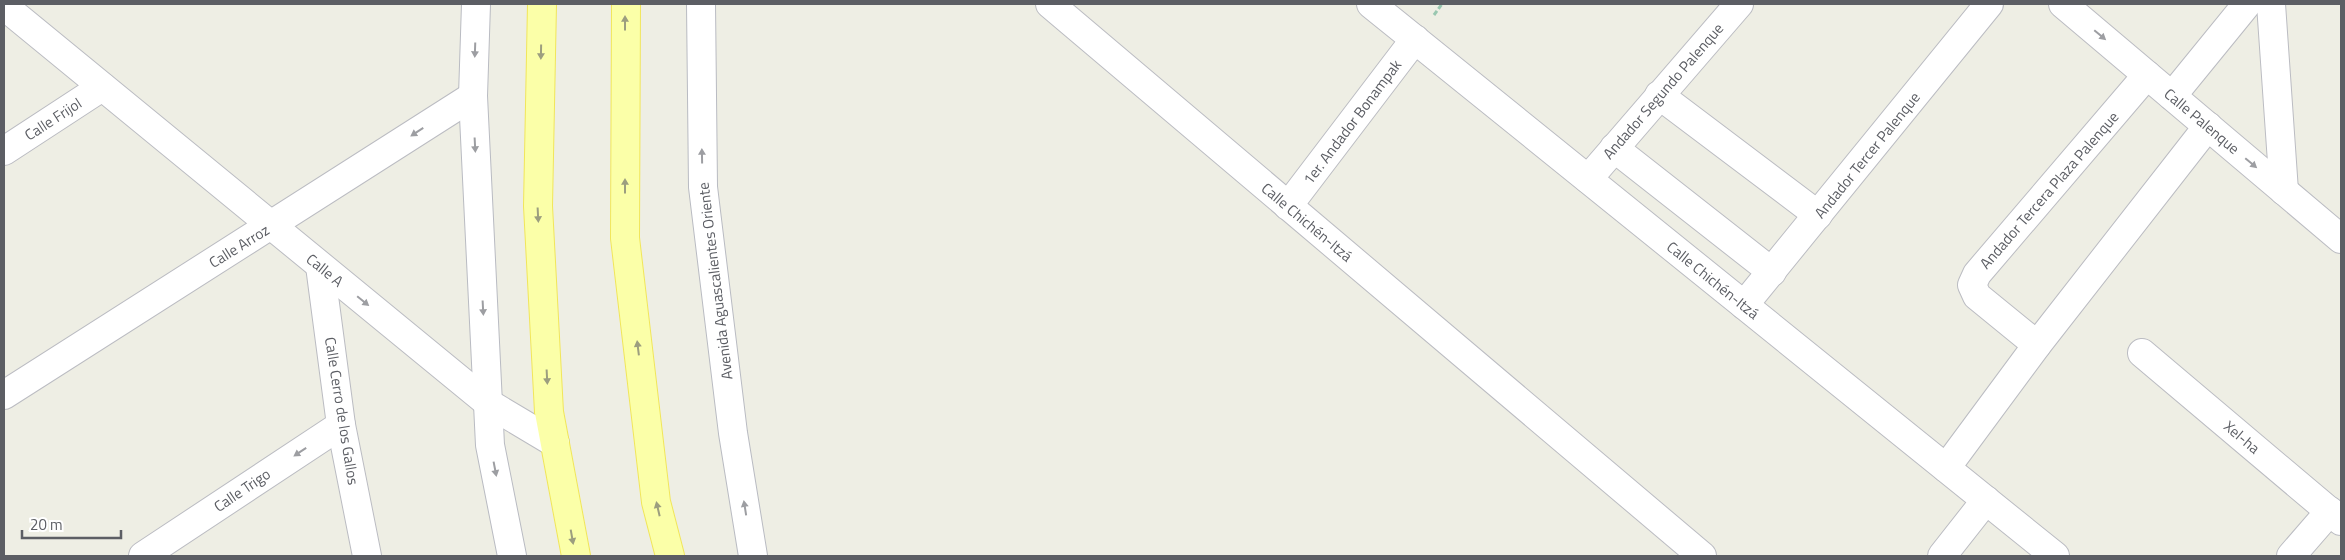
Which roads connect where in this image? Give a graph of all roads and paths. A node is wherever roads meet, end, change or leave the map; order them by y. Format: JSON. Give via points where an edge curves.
{"nodes":[{"id":1,"x":476,"y":4,"type":"edge"},
{"id":2,"x":542,"y":4,"type":"edge"},
{"id":3,"x":626,"y":4,"type":"edge"},
{"id":4,"x":701,"y":4,"type":"edge"},
{"id":5,"x":1050,"y":4,"type":"edge"},
{"id":6,"x":1371,"y":4,"type":"edge"},
{"id":7,"x":1739,"y":4,"type":"edge"},
{"id":8,"x":1989,"y":4,"type":"edge"},
{"id":9,"x":2063,"y":4,"type":"edge"},
{"id":10,"x":2247,"y":4,"type":"edge"},
{"id":11,"x":2271,"y":4,"type":"edge"},
{"id":12,"x":4,"y":6,"type":"edge"},
{"id":13,"x":1415,"y":39,"type":"junction"},
{"id":14,"x":2147,"y":75,"type":"junction"},
{"id":15,"x":102,"y":88,"type":"junction"},
{"id":16,"x":473,"y":96,"type":"junction"},
{"id":17,"x":1659,"y":96,"type":"junction"},
{"id":18,"x":2172,"y":96,"type":"junction"},
{"id":19,"x":2208,"y":126,"type":"junction"},
{"id":20,"x":1614,"y":148,"type":"junction"},
{"id":21,"x":4,"y":151,"type":"edge"},
{"id":22,"x":1588,"y":178,"type":"junction"},
{"id":23,"x":2284,"y":191,"type":"junction"},
{"id":24,"x":1288,"y":206,"type":"junction"},
{"id":25,"x":1818,"y":215,"type":"junction"},
{"id":26,"x":271,"y":226,"type":"junction"},
{"id":27,"x":2341,"y":239,"type":"edge"},
{"id":28,"x":320,"y":266,"type":"junction"},
{"id":29,"x":1772,"y":272,"type":"junction"},
{"id":30,"x":1744,"y":305,"type":"junction"},
{"id":31,"x":2037,"y":345,"type":"junction"},
{"id":32,"x":2142,"y":353,"type":"dead end"},
{"id":33,"x":4,"y":395,"type":"edge"},
{"id":34,"x":488,"y":403,"type":"junction"},
{"id":35,"x":341,"y":425,"type":"junction"},
{"id":36,"x":555,"y":443,"type":"junction"},
{"id":37,"x":1946,"y":468,"type":"junction"},
{"id":38,"x":1986,"y":500,"type":"junction"},
{"id":39,"x":2336,"y":516,"type":"edge"},
{"id":40,"x":143,"y":556,"type":"edge"},
{"id":41,"x":368,"y":556,"type":"edge"},
{"id":42,"x":512,"y":556,"type":"edge"},
{"id":43,"x":576,"y":556,"type":"edge"},
{"id":44,"x":670,"y":556,"type":"edge"},
{"id":45,"x":753,"y":556,"type":"edge"},
{"id":46,"x":1702,"y":556,"type":"edge"},
{"id":47,"x":1942,"y":556,"type":"edge"},
{"id":48,"x":2055,"y":556,"type":"edge"},
{"id":49,"x":2291,"y":556,"type":"edge"}],
"edges":[{"from":1,"to":16,"type":"street","one_way":true},
{"from":2,"to":36,"type":"main road","one_way":true,"via":[[538,206],[549,412]]},
{"from":44,"to":3,"type":"main road","one_way":true,"via":[[656,502],[625,238]]},
{"from":45,"to":4,"type":"street","name":"Avenida Aguascalientes Oriente","one_way":true,"via":[[733,433],[702,187]]},
{"from":5,"to":24,"type":"street","name":"Calle Chichén-Itzá"},
{"from":6,"to":13,"type":"street","name":"Calle Chichén-Itzá"},
{"from":7,"to":17,"type":"street","name":"Andador Segundo Palenque"},
{"from":8,"to":25,"type":"street","name":"Andador Tercer Palenque"},
{"from":9,"to":14,"type":"street","name":"Calle Palenque","one_way":true},
{"from":10,"to":18,"type":"street"},
{"from":11,"to":23,"type":"street"},
{"from":12,"to":15,"type":"street","name":"Calle A"},
{"from":13,"to":22,"type":"street","name":"Calle Chichén-Itzá"},
{"from":13,"to":24,"type":"street","name":"1er. Andador Bonampak"},
{"from":14,"to":18,"type":"street","name":"Calle Palenque"},
{"from":14,"to":31,"type":"street","name":"Andador Tercera Plaza Palenque","via":[[1977,274],[1972,285],[1977,296]]},
{"from":15,"to":21,"type":"street","name":"Calle Frijol"},
{"from":15,"to":26,"type":"street","name":"Calle A"},
{"from":16,"to":26,"type":"street","name":"Calle Arroz","one_way":true},
{"from":16,"to":34,"type":"street","one_way":true},
{"from":17,"to":20,"type":"street","name":"Andador Segundo Palenque"},
{"from":17,"to":25,"type":"street"},
{"from":18,"to":19,"type":"street","name":"Calle Palenque"},
{"from":19,"to":23,"type":"street","name":"Calle Palenque","one_way":true},
{"from":19,"to":31,"type":"street"},
{"from":20,"to":22,"type":"street","name":"Andador Segundo Palenque"},
{"from":20,"to":29,"type":"street"},
{"from":22,"to":30,"type":"street","name":"Calle Chichén-Itzá"},
{"from":23,"to":27,"type":"street","name":"Calle Palenque"},
{"from":24,"to":46,"type":"street","name":"Calle Chichén-Itzá"},
{"from":25,"to":29,"type":"street","name":"Andador Tercer Palenque"},
{"from":26,"to":28,"type":"street","name":"Calle A"},
{"from":26,"to":33,"type":"street","name":"Calle Arroz"},
{"from":28,"to":34,"type":"street","name":"Calle A","one_way":true},
{"from":28,"to":35,"type":"street","name":"Calle Cerro de los Gallos"},
{"from":29,"to":30,"type":"street","name":"Andador Tercer Palenque"},
{"from":30,"to":37,"type":"street","name":"Calle Chichén-Itzá"},
{"from":31,"to":37,"type":"street"},
{"from":32,"to":39,"type":"street","name":"Xel-ha"},
{"from":34,"to":36,"type":"street","name":"Calle A"},
{"from":34,"to":42,"type":"street","one_way":true,"via":[[490,444]]},
{"from":35,"to":40,"type":"street","name":"Calle Trigo","one_way":true},
{"from":35,"to":41,"type":"street","name":"Calle Cerro de los Gallos"},
{"from":36,"to":43,"type":"main road","one_way":true},
{"from":37,"to":38,"type":"street","name":"Calle Chichén-Itzá"},
{"from":38,"to":47,"type":"street"},
{"from":38,"to":48,"type":"street","name":"Calle Chichén-Itzá"},
{"from":39,"to":49,"type":"street"}]}
